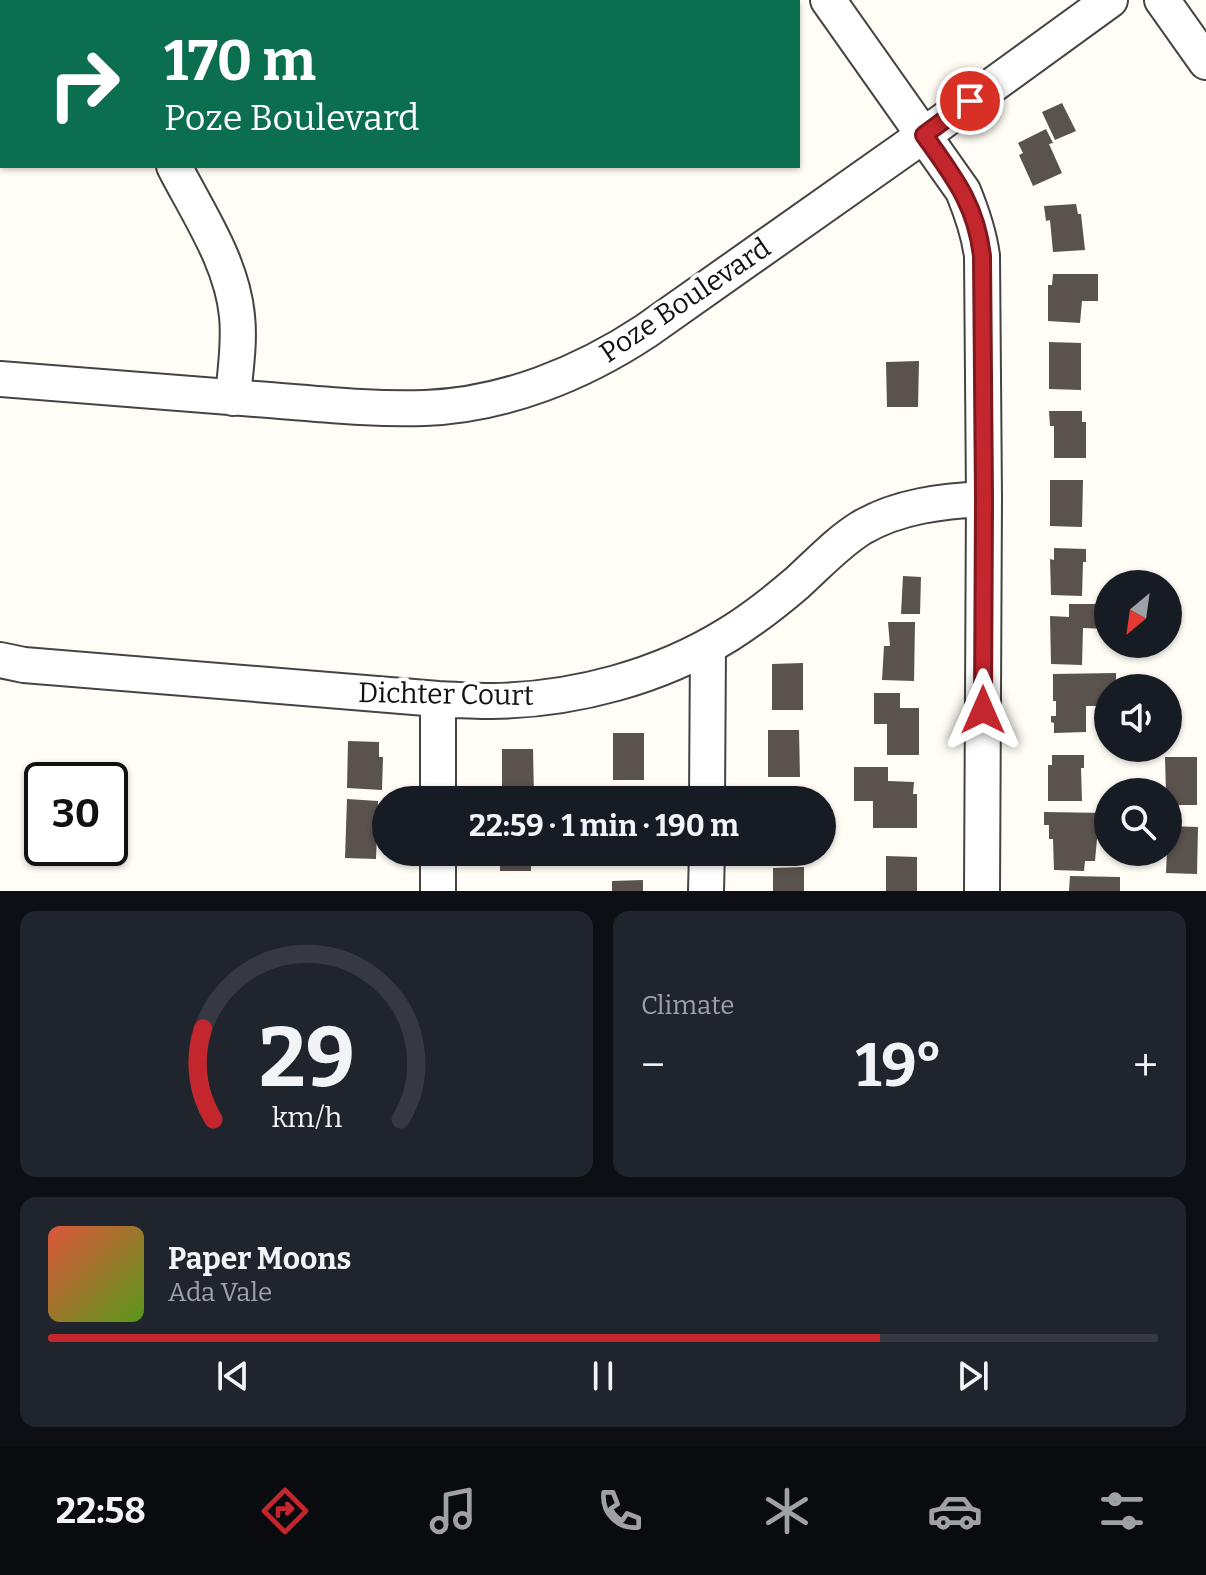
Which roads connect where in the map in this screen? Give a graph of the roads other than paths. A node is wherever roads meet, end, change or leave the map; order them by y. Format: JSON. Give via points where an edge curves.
{"nodes":[{"id":1,"x":828,"y":0,"type":"edge"},
{"id":2,"x":1110,"y":0,"type":"edge"},
{"id":3,"x":1162,"y":0,"type":"edge"},
{"id":4,"x":1206,"y":62,"type":"edge"},
{"id":5,"x":924,"y":135,"type":"junction"},
{"id":6,"x":175,"y":168,"type":"edge"},
{"id":7,"x":0,"y":379,"type":"edge"},
{"id":8,"x":233,"y":398,"type":"junction"},
{"id":9,"x":984,"y":499,"type":"junction"},
{"id":10,"x":708,"y":646,"type":"junction"},
{"id":11,"x":0,"y":660,"type":"edge"},
{"id":12,"x":438,"y":699,"type":"junction"},
{"id":13,"x":438,"y":786,"type":"edge"},
{"id":14,"x":707,"y":786,"type":"edge"},
{"id":15,"x":438,"y":866,"type":"edge"},
{"id":16,"x":707,"y":866,"type":"edge"},
{"id":17,"x":438,"y":891,"type":"edge"},
{"id":18,"x":706,"y":891,"type":"edge"},
{"id":19,"x":982,"y":891,"type":"edge"}],
"edges":[{"from":1,"to":5,"type":"street"},
{"from":2,"to":5,"type":"street","name":"Poze Boulevard"},
{"from":3,"to":4,"type":"street"},
{"from":5,"to":8,"type":"street","name":"Poze Boulevard","via":[[646,331],[578,370],[498,398],[426,408]]},
{"from":5,"to":9,"type":"street","via":[[963,191],[980,238]]},
{"from":6,"to":8,"type":"street","via":[[223,261],[234,299]]},
{"from":7,"to":8,"type":"street","name":"Poze Boulevard"},
{"from":9,"to":10,"type":"street","name":"Dichter Court","via":[[943,501],[863,527],[766,608]]},
{"from":9,"to":19,"type":"street"},
{"from":10,"to":12,"type":"street","name":"Dichter Court","via":[[655,670],[592,689],[540,698]]},
{"from":10,"to":14,"type":"street"},
{"from":11,"to":12,"type":"street","name":"Dichter Court"},
{"from":12,"to":13,"type":"street"},
{"from":15,"to":17,"type":"street"},
{"from":16,"to":18,"type":"street"}]}
